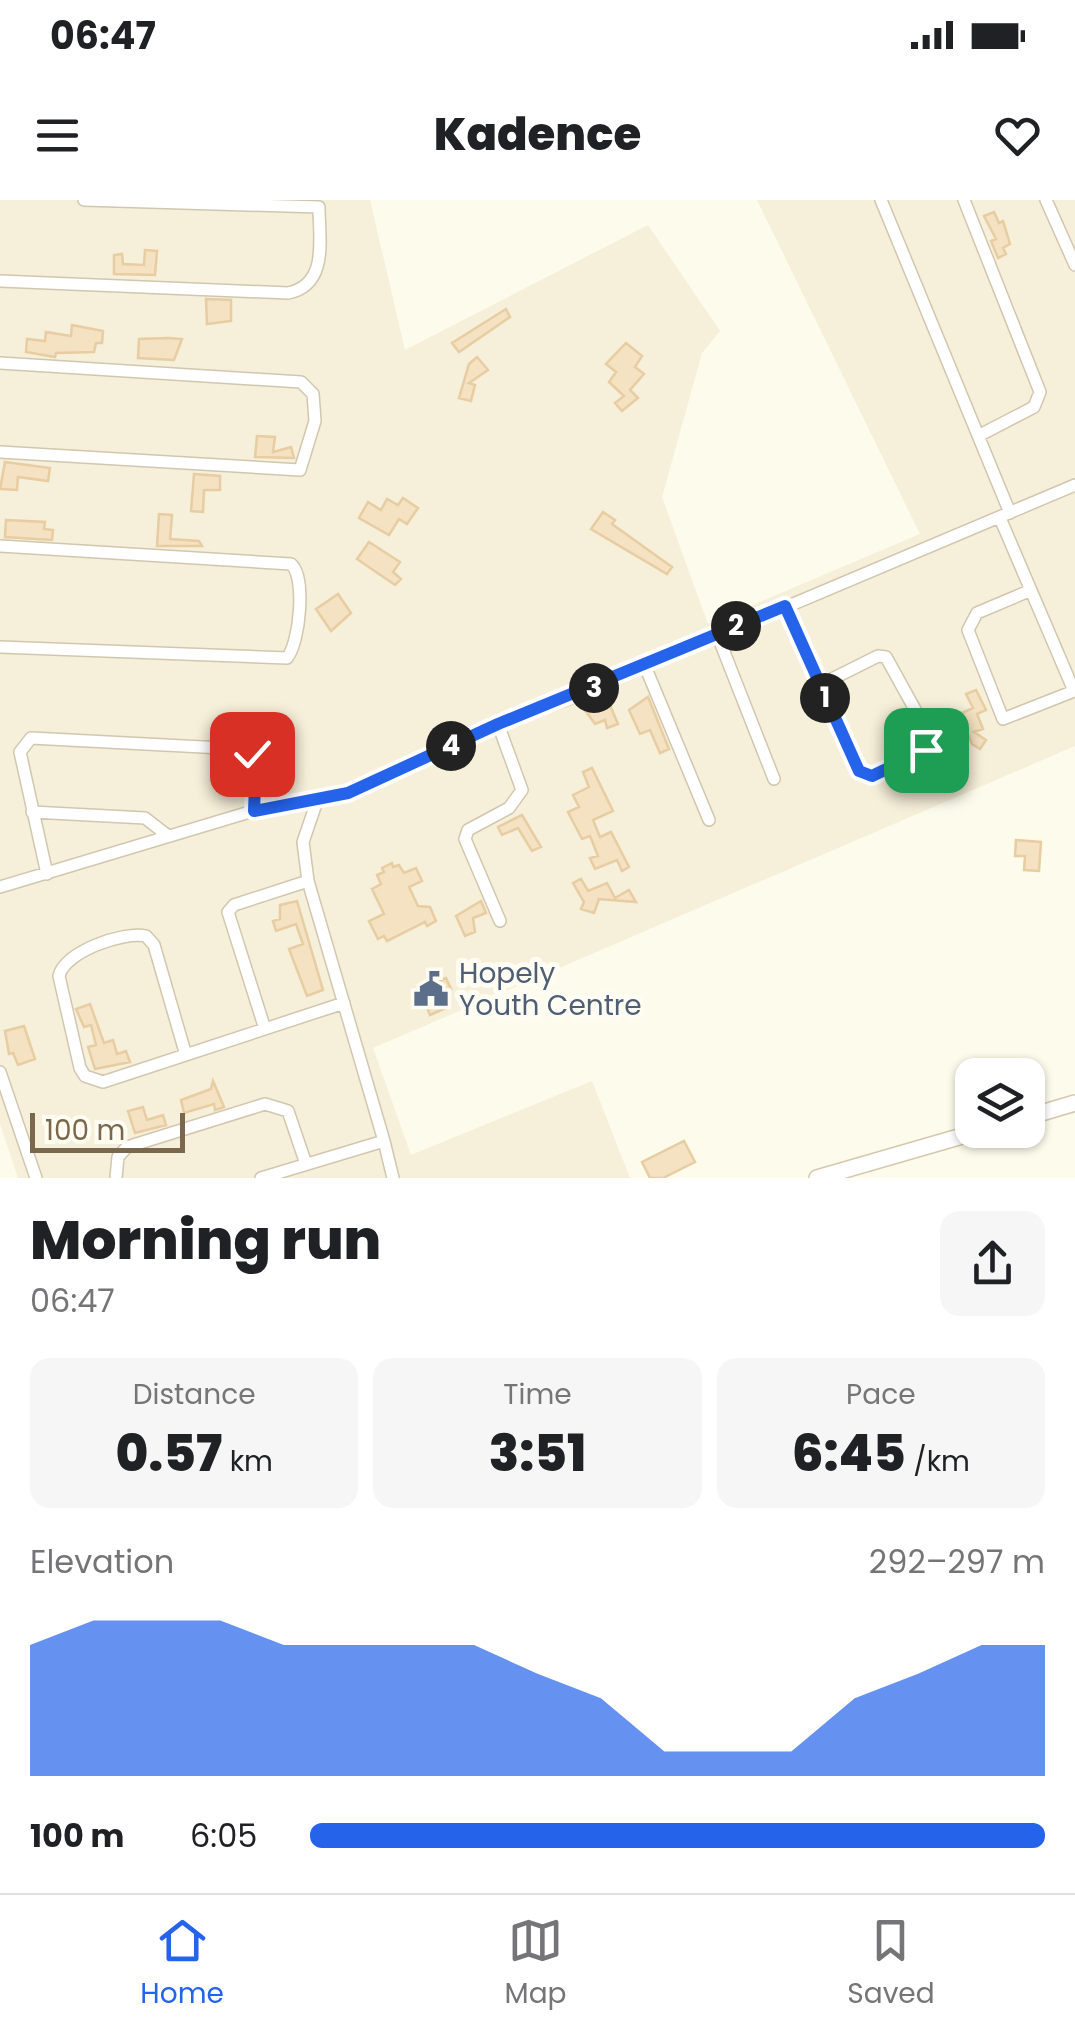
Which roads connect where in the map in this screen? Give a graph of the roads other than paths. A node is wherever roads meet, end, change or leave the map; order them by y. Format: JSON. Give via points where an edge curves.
{"nodes":[{"id":1,"x":84,"y":200,"type":"edge"},
{"id":2,"x":881,"y":200,"type":"edge"},
{"id":3,"x":964,"y":200,"type":"edge"},
{"id":4,"x":1046,"y":200,"type":"edge"},
{"id":5,"x":1075,"y":266,"type":"edge"},
{"id":6,"x":0,"y":281,"type":"edge"},
{"id":7,"x":0,"y":363,"type":"edge"},
{"id":8,"x":980,"y":435,"type":"junction"},
{"id":9,"x":0,"y":452,"type":"edge"},
{"id":10,"x":1075,"y":484,"type":"edge"},
{"id":11,"x":1005,"y":516,"type":"junction"},
{"id":12,"x":0,"y":546,"type":"edge"},
{"id":13,"x":1029,"y":591,"type":"junction"},
{"id":14,"x":785,"y":606,"type":"junction"},
{"id":15,"x":716,"y":634,"type":"junction"},
{"id":16,"x":0,"y":648,"type":"edge"},
{"id":17,"x":645,"y":666,"type":"junction"},
{"id":18,"x":820,"y":685,"type":"junction"},
{"id":19,"x":498,"y":724,"type":"junction"},
{"id":20,"x":774,"y":778,"type":"dead end"},
{"id":21,"x":317,"y":801,"type":"junction"},
{"id":22,"x":254,"y":811,"type":"junction"},
{"id":23,"x":32,"y":812,"type":"junction"},
{"id":24,"x":709,"y":820,"type":"dead end"},
{"id":25,"x":168,"y":835,"type":"junction"},
{"id":26,"x":47,"y":874,"type":"junction"},
{"id":27,"x":308,"y":882,"type":"junction"},
{"id":28,"x":0,"y":886,"type":"edge"},
{"id":29,"x":500,"y":921,"type":"dead end"},
{"id":30,"x":344,"y":1003,"type":"junction"},
{"id":31,"x":264,"y":1026,"type":"junction"},
{"id":32,"x":185,"y":1052,"type":"junction"},
{"id":33,"x":0,"y":1072,"type":"edge"},
{"id":34,"x":1075,"y":1103,"type":"edge"},
{"id":35,"x":1045,"y":1112,"type":"edge"},
{"id":36,"x":955,"y":1138,"type":"edge"},
{"id":37,"x":384,"y":1141,"type":"junction"},
{"id":38,"x":306,"y":1164,"type":"junction"},
{"id":39,"x":36,"y":1178,"type":"edge"},
{"id":40,"x":116,"y":1178,"type":"edge"},
{"id":41,"x":261,"y":1178,"type":"edge"},
{"id":42,"x":393,"y":1178,"type":"edge"},
{"id":43,"x":817,"y":1178,"type":"edge"}],
"edges":[{"from":1,"to":6,"type":"street","via":[[319,207],[319,264],[305,286],[288,293]]},
{"from":2,"to":8,"type":"street"},
{"from":3,"to":8,"type":"street","via":[[1040,392],[1034,407]]},
{"from":4,"to":5,"type":"street"},
{"from":7,"to":9,"type":"street","via":[[301,382],[313,394],[315,420],[300,470]]},
{"from":8,"to":11,"type":"street"},
{"from":10,"to":11,"type":"street"},
{"from":11,"to":13,"type":"street"},
{"from":11,"to":14,"type":"street"},
{"from":12,"to":16,"type":"street","via":[[290,564],[299,574],[298,634],[287,658]]},
{"from":13,"to":13,"type":"street","via":[[1074,690],[1003,718],[968,630],[977,614]]},
{"from":14,"to":15,"type":"street"},
{"from":14,"to":18,"type":"street"},
{"from":15,"to":17,"type":"street"},
{"from":15,"to":20,"type":"street"},
{"from":17,"to":19,"type":"street"},
{"from":17,"to":24,"type":"street"},
{"from":18,"to":18,"type":"street","via":[[865,775],[926,750],[918,715],[886,657]]},
{"from":19,"to":21,"type":"street"},
{"from":19,"to":29,"type":"street","via":[[522,790],[516,803],[468,830],[464,839]]},
{"from":21,"to":22,"type":"street"},
{"from":21,"to":27,"type":"street","via":[[303,842]]},
{"from":22,"to":23,"type":"street","via":[[256,762],[248,752],[36,737],[20,752]]},
{"from":22,"to":25,"type":"street"},
{"from":23,"to":25,"type":"street","via":[[145,818]]},
{"from":23,"to":26,"type":"street"},
{"from":25,"to":26,"type":"street"},
{"from":26,"to":28,"type":"street"},
{"from":27,"to":30,"type":"street"},
{"from":27,"to":31,"type":"street","via":[[228,912]]},
{"from":30,"to":31,"type":"street"},
{"from":30,"to":37,"type":"street"},
{"from":31,"to":32,"type":"street"},
{"from":32,"to":32,"type":"street","via":[[103,1082],[86,1076],[59,976],[62,966],[72,956],[146,936]]},
{"from":33,"to":39,"type":"street"},
{"from":34,"to":35,"type":"main road"},
{"from":36,"to":43,"type":"main road"},
{"from":37,"to":38,"type":"street"},
{"from":37,"to":42,"type":"street"},
{"from":38,"to":40,"type":"street","via":[[288,1111],[265,1104],[127,1147],[118,1157]]},
{"from":38,"to":41,"type":"street"}]}
